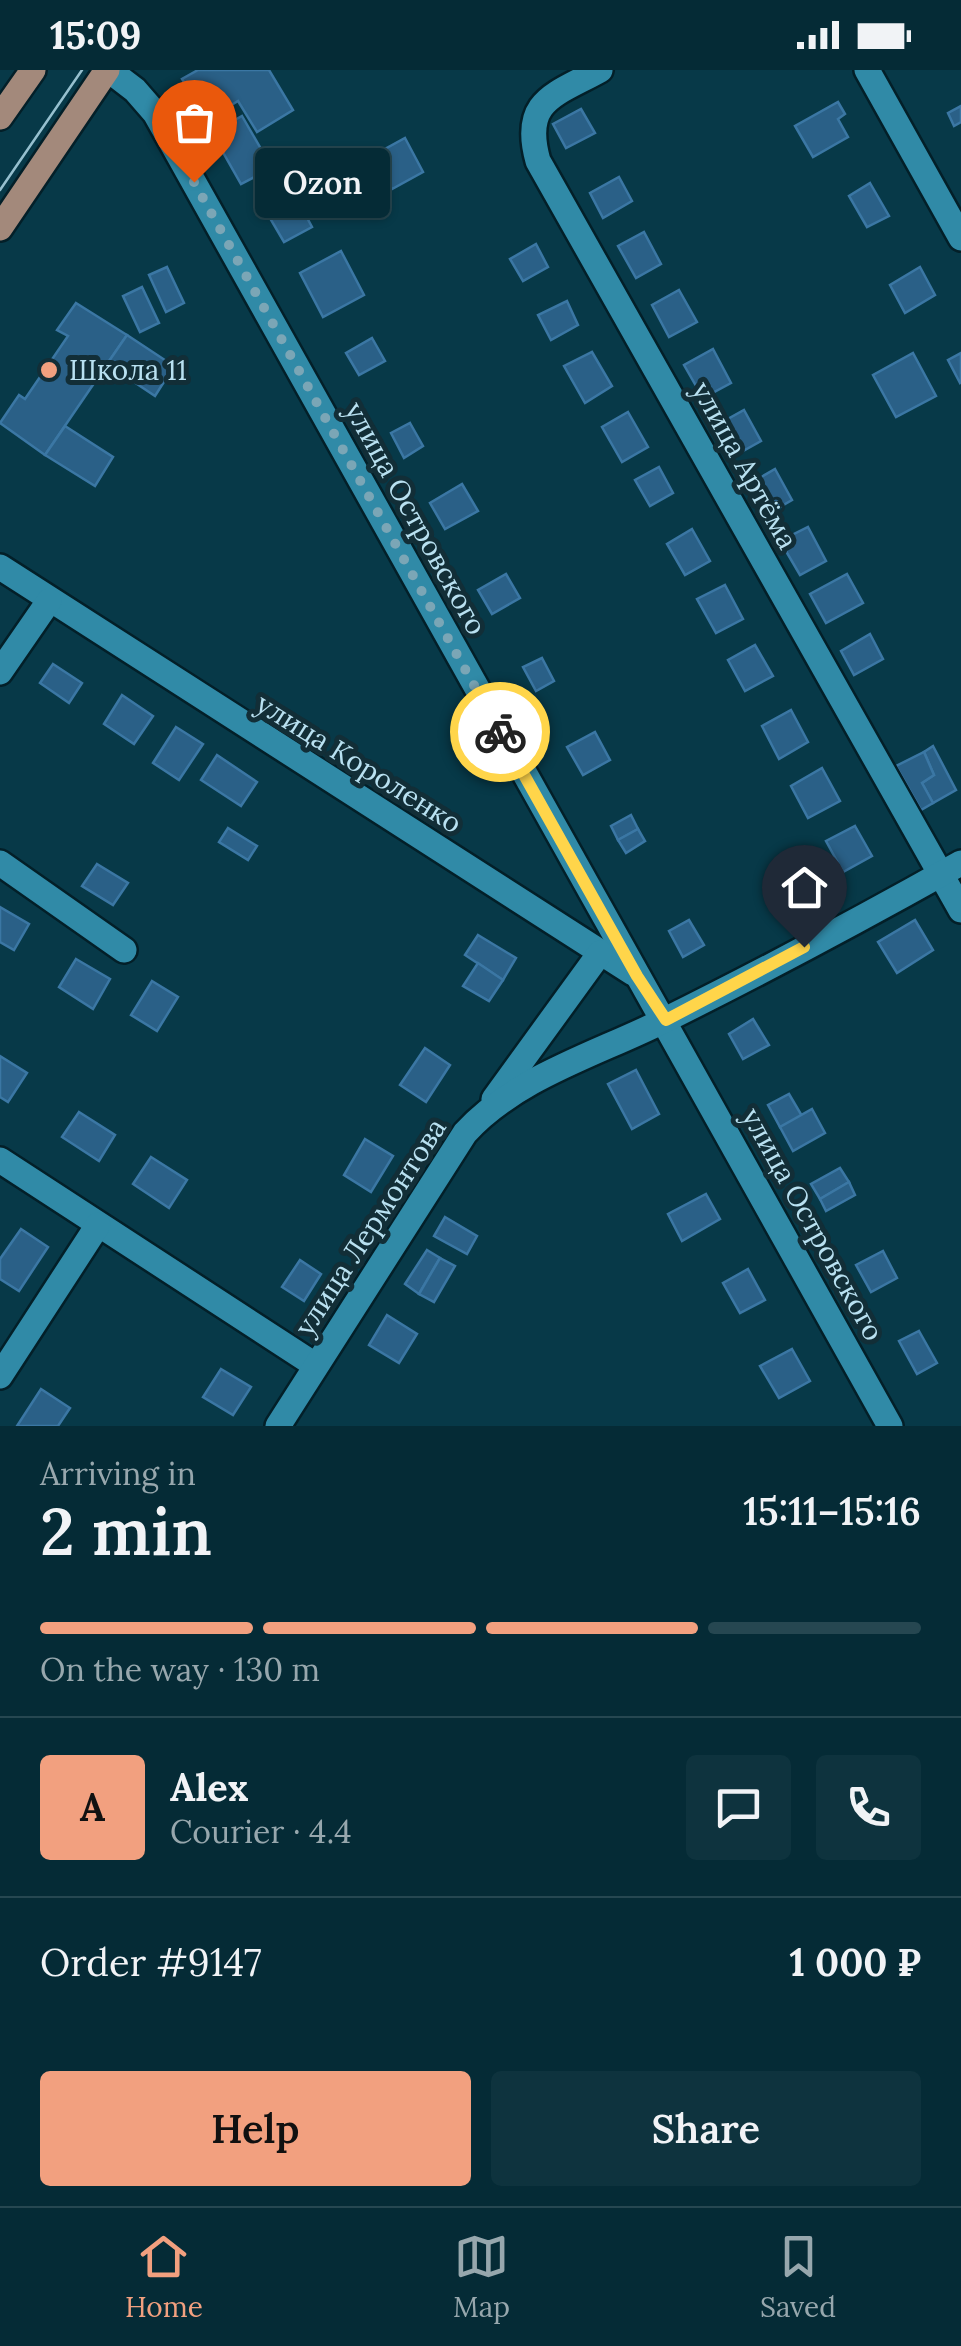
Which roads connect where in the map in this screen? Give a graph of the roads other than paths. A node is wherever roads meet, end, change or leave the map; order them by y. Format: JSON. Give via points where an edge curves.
{"nodes":[{"id":1,"x":33,"y":70,"type":"edge"},
{"id":2,"x":108,"y":70,"type":"edge"},
{"id":3,"x":600,"y":70,"type":"edge"},
{"id":4,"x":867,"y":70,"type":"edge"},
{"id":5,"x":0,"y":117,"type":"edge"},
{"id":6,"x":0,"y":228,"type":"edge"},
{"id":7,"x":961,"y":238,"type":"edge"},
{"id":8,"x":0,"y":568,"type":"edge"},
{"id":9,"x":49,"y":602,"type":"junction"},
{"id":10,"x":0,"y":672,"type":"edge"},
{"id":11,"x":0,"y":863,"type":"edge"},
{"id":12,"x":951,"y":869,"type":"edge"},
{"id":13,"x":961,"y":910,"type":"edge"},
{"id":14,"x":124,"y":950,"type":"dead end"},
{"id":15,"x":600,"y":953,"type":"junction"},
{"id":16,"x":637,"y":976,"type":"junction"},
{"id":17,"x":666,"y":1020,"type":"junction"},
{"id":18,"x":485,"y":1112,"type":"junction"},
{"id":19,"x":0,"y":1160,"type":"edge"},
{"id":20,"x":98,"y":1225,"type":"junction"},
{"id":21,"x":315,"y":1365,"type":"junction"},
{"id":22,"x":0,"y":1376,"type":"edge"},
{"id":23,"x":278,"y":1426,"type":"edge"},
{"id":24,"x":890,"y":1426,"type":"edge"}],
"edges":[{"from":1,"to":5,"type":"main road"},
{"from":2,"to":6,"type":"main road"},
{"from":2,"to":16,"type":"street","name":"улица Островского","via":[[155,113]]},
{"from":3,"to":12,"type":"street","name":"улица Артёма","via":[[549,98],[535,116],[530,133],[538,160]]},
{"from":4,"to":7,"type":"street"},
{"from":8,"to":9,"type":"street","name":"улица Короленко"},
{"from":9,"to":10,"type":"street"},
{"from":9,"to":15,"type":"street","name":"улица Короленко"},
{"from":11,"to":14,"type":"street"},
{"from":12,"to":13,"type":"street","name":"улица Артёма"},
{"from":12,"to":17,"type":"street","name":"улица Лермонтова"},
{"from":15,"to":16,"type":"street","name":"улица Короленко"},
{"from":15,"to":18,"type":"street"},
{"from":16,"to":17,"type":"street","name":"улица Островского"},
{"from":17,"to":18,"type":"street","name":"улица Лермонтова","via":[[515,1091]]},
{"from":17,"to":24,"type":"street","name":"улица Островского"},
{"from":18,"to":21,"type":"street","name":"улица Лермонтова"},
{"from":19,"to":20,"type":"street"},
{"from":20,"to":21,"type":"street"},
{"from":20,"to":22,"type":"street"},
{"from":21,"to":23,"type":"street","name":"улица Лермонтова"}]}
